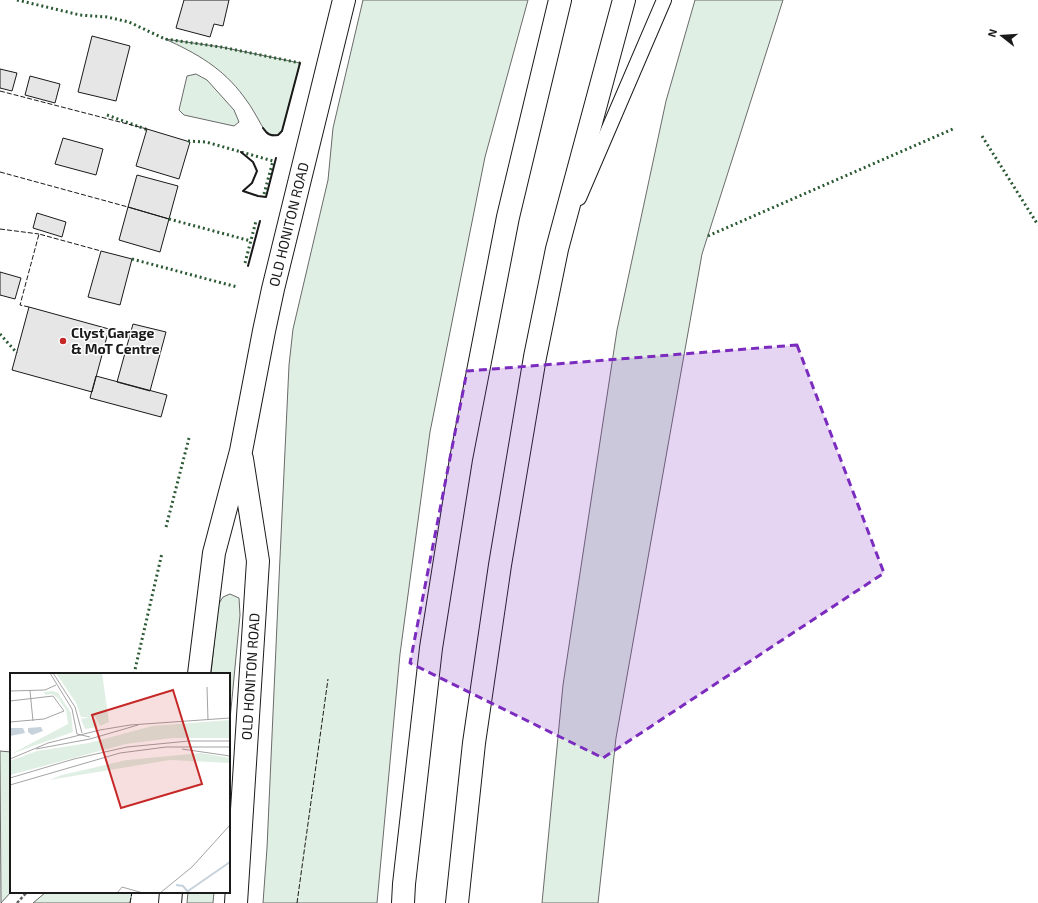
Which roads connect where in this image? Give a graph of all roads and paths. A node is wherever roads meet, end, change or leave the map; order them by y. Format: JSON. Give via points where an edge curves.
{"nodes":[{"id":1,"x":344,"y":0,"type":"edge"},
{"id":2,"x":560,"y":0,"type":"edge"},
{"id":3,"x":624,"y":0,"type":"edge"},
{"id":4,"x":664,"y":0,"type":"edge"},
{"id":5,"x":557,"y":249,"type":"junction"},
{"id":6,"x":241,"y":451,"type":"junction"},
{"id":7,"x":199,"y":673,"type":"edge"},
{"id":8,"x":26,"y":893,"type":"edge"},
{"id":9,"x":171,"y":893,"type":"edge"},
{"id":10,"x":17,"y":903,"type":"edge"},
{"id":11,"x":170,"y":903,"type":"edge"},
{"id":12,"x":236,"y":903,"type":"edge"},
{"id":13,"x":403,"y":903,"type":"edge"},
{"id":14,"x":457,"y":903,"type":"edge"}],
"edges":[{"from":1,"to":6,"type":"main road","name":"OLD HONITON ROAD","via":[[273,289]]},
{"from":2,"to":13,"type":"main road","via":[[508,217],[461,459],[431,648]]},
{"from":3,"to":5,"type":"main road"},
{"from":4,"to":5,"type":"lane"},
{"from":5,"to":14,"type":"main road","via":[[535,357],[500,565],[474,743]]},
{"from":6,"to":7,"type":"main road","name":"OLD HONITON ROAD","via":[[214,553]]},
{"from":6,"to":12,"type":"main road","name":"OLD HONITON ROAD","via":[[258,561]]},
{"from":8,"to":10,"type":"path"},
{"from":9,"to":11,"type":"main road"}]}
